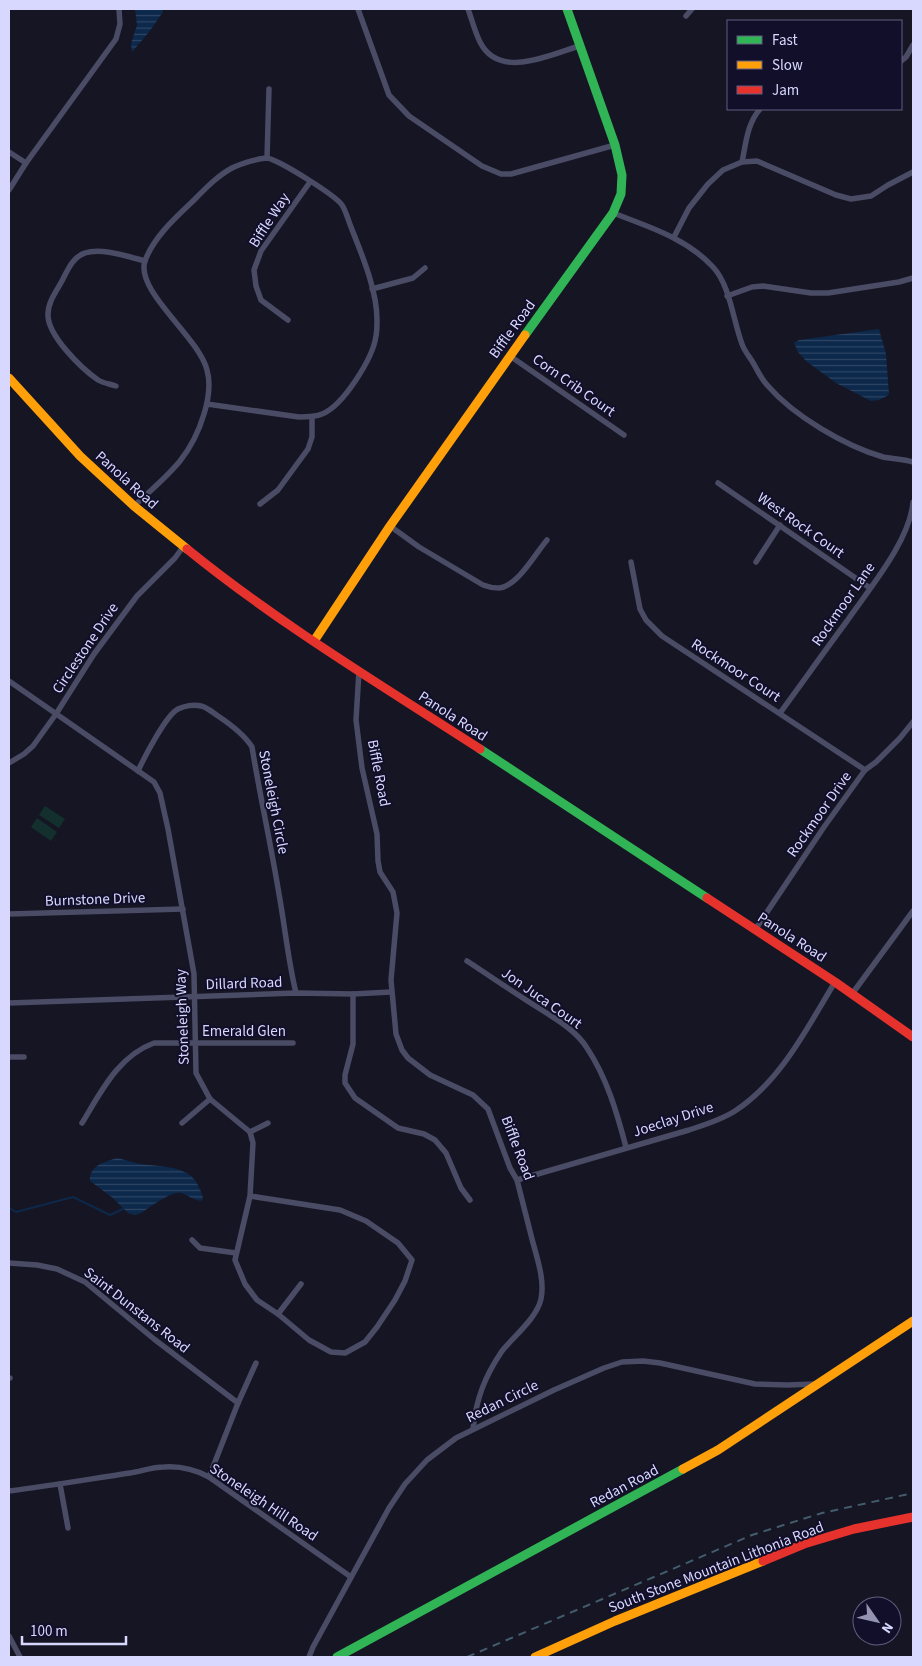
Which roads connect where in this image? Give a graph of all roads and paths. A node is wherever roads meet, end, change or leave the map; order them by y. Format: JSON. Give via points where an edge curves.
{"nodes":[{"id":1,"x":119,"y":9,"type":"edge"},
{"id":2,"x":358,"y":9,"type":"edge"},
{"id":3,"x":468,"y":9,"type":"edge"},
{"id":4,"x":567,"y":9,"type":"edge"},
{"id":5,"x":692,"y":9,"type":"edge"},
{"id":6,"x":686,"y":16,"type":"dead end"},
{"id":7,"x":913,"y":45,"type":"edge"},
{"id":8,"x":579,"y":46,"type":"junction"},
{"id":9,"x":902,"y":61,"type":"edge"},
{"id":10,"x":269,"y":89,"type":"dead end"},
{"id":11,"x":759,"y":110,"type":"edge"},
{"id":12,"x":615,"y":145,"type":"junction"},
{"id":13,"x":9,"y":152,"type":"edge"},
{"id":14,"x":267,"y":158,"type":"junction"},
{"id":15,"x":742,"y":162,"type":"junction"},
{"id":16,"x":26,"y":163,"type":"junction"},
{"id":17,"x":913,"y":172,"type":"edge"},
{"id":18,"x":310,"y":182,"type":"junction"},
{"id":19,"x":9,"y":190,"type":"edge"},
{"id":20,"x":614,"y":213,"type":"junction"},
{"id":21,"x":674,"y":237,"type":"junction"},
{"id":22,"x":145,"y":261,"type":"junction"},
{"id":23,"x":425,"y":268,"type":"dead end"},
{"id":24,"x":913,"y":278,"type":"edge"},
{"id":25,"x":372,"y":289,"type":"junction"},
{"id":26,"x":727,"y":296,"type":"junction"},
{"id":27,"x":288,"y":320,"type":"dead end"},
{"id":28,"x":510,"y":356,"type":"junction"},
{"id":29,"x":9,"y":378,"type":"edge"},
{"id":30,"x":116,"y":386,"type":"dead end"},
{"id":31,"x":207,"y":404,"type":"junction"},
{"id":32,"x":312,"y":417,"type":"junction"},
{"id":33,"x":624,"y":435,"type":"dead end"},
{"id":34,"x":913,"y":462,"type":"edge"},
{"id":35,"x":718,"y":483,"type":"dead end"},
{"id":36,"x":913,"y":502,"type":"edge"},
{"id":37,"x":260,"y":504,"type":"dead end"},
{"id":38,"x":134,"y":506,"type":"junction"},
{"id":39,"x":780,"y":525,"type":"junction"},
{"id":40,"x":390,"y":526,"type":"junction"},
{"id":41,"x":547,"y":540,"type":"dead end"},
{"id":42,"x":183,"y":547,"type":"junction"},
{"id":43,"x":631,"y":562,"type":"dead end"},
{"id":44,"x":756,"y":562,"type":"dead end"},
{"id":45,"x":870,"y":588,"type":"junction"},
{"id":46,"x":314,"y":641,"type":"junction"},
{"id":47,"x":359,"y":671,"type":"junction"},
{"id":48,"x":9,"y":681,"type":"edge"},
{"id":49,"x":56,"y":714,"type":"junction"},
{"id":50,"x":780,"y":714,"type":"junction"},
{"id":51,"x":913,"y":722,"type":"edge"},
{"id":52,"x":9,"y":763,"type":"edge"},
{"id":53,"x":865,"y":770,"type":"junction"},
{"id":54,"x":138,"y":771,"type":"junction"},
{"id":55,"x":183,"y":909,"type":"junction"},
{"id":56,"x":913,"y":911,"type":"edge"},
{"id":57,"x":9,"y":914,"type":"edge"},
{"id":58,"x":756,"y":930,"type":"junction"},
{"id":59,"x":466,"y":961,"type":"dead end"},
{"id":60,"x":835,"y":982,"type":"junction"},
{"id":61,"x":391,"y":992,"type":"junction"},
{"id":62,"x":296,"y":993,"type":"junction"},
{"id":63,"x":353,"y":994,"type":"junction"},
{"id":64,"x":852,"y":994,"type":"junction"},
{"id":65,"x":195,"y":997,"type":"junction"},
{"id":66,"x":9,"y":1003,"type":"edge"},
{"id":67,"x":913,"y":1037,"type":"edge"},
{"id":68,"x":293,"y":1043,"type":"dead end"},
{"id":69,"x":197,"y":1044,"type":"junction"},
{"id":70,"x":9,"y":1057,"type":"edge"},
{"id":71,"x":24,"y":1057,"type":"dead end"},
{"id":72,"x":210,"y":1099,"type":"junction"},
{"id":73,"x":182,"y":1122,"type":"dead end"},
{"id":74,"x":82,"y":1123,"type":"dead end"},
{"id":75,"x":268,"y":1123,"type":"dead end"},
{"id":76,"x":250,"y":1132,"type":"junction"},
{"id":77,"x":626,"y":1147,"type":"junction"},
{"id":78,"x":517,"y":1180,"type":"junction"},
{"id":79,"x":250,"y":1196,"type":"junction"},
{"id":80,"x":470,"y":1200,"type":"dead end"},
{"id":81,"x":192,"y":1240,"type":"dead end"},
{"id":82,"x":236,"y":1253,"type":"junction"},
{"id":83,"x":9,"y":1263,"type":"edge"},
{"id":84,"x":301,"y":1284,"type":"dead end"},
{"id":85,"x":278,"y":1314,"type":"junction"},
{"id":86,"x":913,"y":1321,"type":"edge"},
{"id":87,"x":256,"y":1363,"type":"dead end"},
{"id":88,"x":818,"y":1383,"type":"junction"},
{"id":89,"x":238,"y":1403,"type":"junction"},
{"id":90,"x":473,"y":1429,"type":"junction"},
{"id":91,"x":209,"y":1477,"type":"junction"},
{"id":92,"x":60,"y":1484,"type":"junction"},
{"id":93,"x":9,"y":1490,"type":"edge"},
{"id":94,"x":913,"y":1517,"type":"edge"},
{"id":95,"x":68,"y":1528,"type":"dead end"},
{"id":96,"x":351,"y":1577,"type":"junction"},
{"id":97,"x":9,"y":1636,"type":"edge"},
{"id":98,"x":20,"y":1657,"type":"edge"},
{"id":99,"x":309,"y":1657,"type":"edge"},
{"id":100,"x":336,"y":1657,"type":"edge"},
{"id":101,"x":534,"y":1657,"type":"edge"}],
"edges":[{"from":1,"to":16,"type":"street","via":[[116,39]]},
{"from":2,"to":12,"type":"street","via":[[389,96],[409,116],[482,166],[501,174],[511,174]]},
{"from":3,"to":8,"type":"street","via":[[480,43],[486,51],[504,62],[524,63]]},
{"from":4,"to":8,"type":"main road","name":"Biffle Road"},
{"from":5,"to":6,"type":"street"},
{"from":7,"to":9,"type":"street"},
{"from":8,"to":12,"type":"main road","name":"Biffle Road"},
{"from":10,"to":14,"type":"street"},
{"from":11,"to":15,"type":"street","via":[[751,123]]},
{"from":12,"to":20,"type":"main road","name":"Biffle Road","via":[[622,175],[621,194]]},
{"from":13,"to":16,"type":"street"},
{"from":14,"to":18,"type":"street","via":[[285,165]]},
{"from":14,"to":22,"type":"street","via":[[232,167],[217,179],[172,222]]},
{"from":15,"to":17,"type":"street","via":[[757,161],[851,199],[871,196]]},
{"from":15,"to":21,"type":"street","via":[[723,170],[708,184],[689,208]]},
{"from":16,"to":19,"type":"street"},
{"from":18,"to":25,"type":"street","via":[[342,205]]},
{"from":18,"to":27,"type":"street","name":"Biffle Way","via":[[262,251],[254,270],[261,300]]},
{"from":20,"to":21,"type":"street"},
{"from":20,"to":28,"type":"main road","name":"Biffle Road"},
{"from":21,"to":26,"type":"street","via":[[714,268]]},
{"from":22,"to":30,"type":"street","via":[[94,251],[84,253],[75,258],[50,304],[48,321],[59,342],[99,380]]},
{"from":22,"to":31,"type":"street","via":[[143,270],[153,294],[202,358],[209,387]]},
{"from":23,"to":25,"type":"street","via":[[413,278]]},
{"from":24,"to":26,"type":"street","via":[[828,294],[762,286]]},
{"from":25,"to":32,"type":"street","via":[[377,314],[376,336],[368,360],[335,406]]},
{"from":26,"to":34,"type":"street","via":[[743,346],[767,386],[820,428],[885,457]]},
{"from":28,"to":33,"type":"street","name":"Corn Crib Court"},
{"from":28,"to":40,"type":"main road","name":"Biffle Road"},
{"from":29,"to":38,"type":"main road","name":"Panola Road","via":[[80,456]]},
{"from":31,"to":32,"type":"street"},
{"from":31,"to":38,"type":"street","via":[[200,430],[182,459]]},
{"from":32,"to":37,"type":"street","via":[[308,449],[278,490]]},
{"from":35,"to":39,"type":"street","name":"West Rock Court"},
{"from":36,"to":45,"type":"street","name":"Rockmoor Lane","via":[[908,527]]},
{"from":38,"to":42,"type":"main road","name":"Panola Road"},
{"from":39,"to":44,"type":"street"},
{"from":39,"to":45,"type":"street","name":"West Rock Court"},
{"from":40,"to":41,"type":"street","via":[[483,586],[492,588],[501,588],[516,580]]},
{"from":40,"to":46,"type":"main road","name":"Biffle Road"},
{"from":42,"to":46,"type":"main road","name":"Panola Road"},
{"from":42,"to":49,"type":"street","name":"Circlestone Drive","via":[[137,596],[94,654]]},
{"from":43,"to":50,"type":"street","name":"Rockmoor Court","via":[[640,608],[646,620],[662,636]]},
{"from":45,"to":50,"type":"street","name":"Rockmoor Lane"},
{"from":46,"to":47,"type":"main road","name":"Panola Road"},
{"from":47,"to":58,"type":"main road","name":"Panola Road"},
{"from":47,"to":61,"type":"street","name":"Biffle Road","via":[[356,720],[362,768],[377,834],[380,872],[393,892],[397,912]]},
{"from":48,"to":49,"type":"street","name":"Stoneleigh Way"},
{"from":49,"to":52,"type":"street","name":"Circlestone Drive","via":[[33,746]]},
{"from":49,"to":54,"type":"street","name":"Stoneleigh Way"},
{"from":50,"to":53,"type":"street","name":"Rockmoor Court"},
{"from":51,"to":53,"type":"street","name":"Rockmoor Drive"},
{"from":53,"to":58,"type":"street","name":"Rockmoor Drive"},
{"from":54,"to":55,"type":"street","name":"Stoneleigh Way","via":[[154,782],[160,793]]},
{"from":54,"to":62,"type":"street","name":"Stoneleigh Circle","via":[[161,729],[177,710],[192,705],[202,706],[222,718],[247,738],[252,746]]},
{"from":55,"to":57,"type":"street","name":"Burnstone Drive"},
{"from":55,"to":65,"type":"street","name":"Stoneleigh Way"},
{"from":56,"to":64,"type":"street"},
{"from":58,"to":60,"type":"main road","name":"Panola Road"},
{"from":59,"to":77,"type":"street","name":"Jon Juca Court","via":[[565,1026],[587,1046],[606,1084]]},
{"from":60,"to":64,"type":"main road","name":"Panola Road"},
{"from":60,"to":77,"type":"street","name":"Joeclay Drive","via":[[780,1068],[754,1096],[714,1121]]},
{"from":61,"to":63,"type":"street","name":"Dillard Road"},
{"from":61,"to":78,"type":"street","name":"Biffle Road","via":[[396,1034],[402,1050],[430,1075],[473,1095],[488,1109]]},
{"from":62,"to":63,"type":"street","name":"Dillard Road"},
{"from":62,"to":65,"type":"street","name":"Dillard Road"},
{"from":63,"to":80,"type":"street","via":[[354,1044],[345,1083],[355,1098],[398,1128],[436,1140],[446,1153],[460,1188]]},
{"from":64,"to":67,"type":"main road","name":"Panola Road"},
{"from":65,"to":66,"type":"street","name":"Dillard Road"},
{"from":65,"to":69,"type":"street","name":"Stoneleigh Way"},
{"from":68,"to":69,"type":"street","name":"Emerald Glen"},
{"from":69,"to":72,"type":"street","name":"Stoneleigh Way","via":[[196,1073]]},
{"from":69,"to":74,"type":"street","name":"Emerald Glen","via":[[154,1044],[141,1048],[128,1057],[110,1078]]},
{"from":70,"to":71,"type":"street"},
{"from":72,"to":73,"type":"street"},
{"from":72,"to":76,"type":"street","name":"Stoneleigh Way"},
{"from":75,"to":76,"type":"street"},
{"from":76,"to":79,"type":"street","via":[[254,1143]]},
{"from":77,"to":78,"type":"street","name":"Joeclay Drive"},
{"from":78,"to":90,"type":"street","name":"Biffle Road","via":[[540,1271],[540,1301],[529,1321],[490,1371],[475,1408]]},
{"from":79,"to":82,"type":"street"},
{"from":79,"to":85,"type":"street","via":[[340,1210],[366,1220],[398,1243],[412,1260],[406,1281],[377,1327],[364,1342],[345,1352],[331,1352],[309,1340]]},
{"from":81,"to":82,"type":"street","via":[[200,1248]]},
{"from":82,"to":85,"type":"street","via":[[235,1260],[245,1284],[257,1300]]},
{"from":83,"to":89,"type":"street","name":"Saint Dunstans Road","via":[[57,1269],[85,1282]]},
{"from":84,"to":85,"type":"street"},
{"from":86,"to":88,"type":"main road","name":"Redan Road"},
{"from":87,"to":89,"type":"street"},
{"from":88,"to":90,"type":"street","name":"Redan Circle","via":[[755,1384],[660,1363],[622,1362]]},
{"from":88,"to":100,"type":"main road","name":"Redan Road","via":[[718,1450]]},
{"from":89,"to":91,"type":"street"},
{"from":90,"to":96,"type":"street","name":"Redan Circle","via":[[438,1450],[405,1484]]},
{"from":91,"to":92,"type":"street","name":"Stoneleigh Hill Road","via":[[165,1466]]},
{"from":91,"to":96,"type":"street","name":"Stoneleigh Hill Road"},
{"from":92,"to":93,"type":"street","name":"Stoneleigh Hill Road"},
{"from":92,"to":95,"type":"street"},
{"from":94,"to":101,"type":"main road","name":"South Stone Mountain Lithonia Road","via":[[804,1544]]},
{"from":96,"to":99,"type":"street","name":"Redan Circle"},
{"from":97,"to":98,"type":"street"}]}
